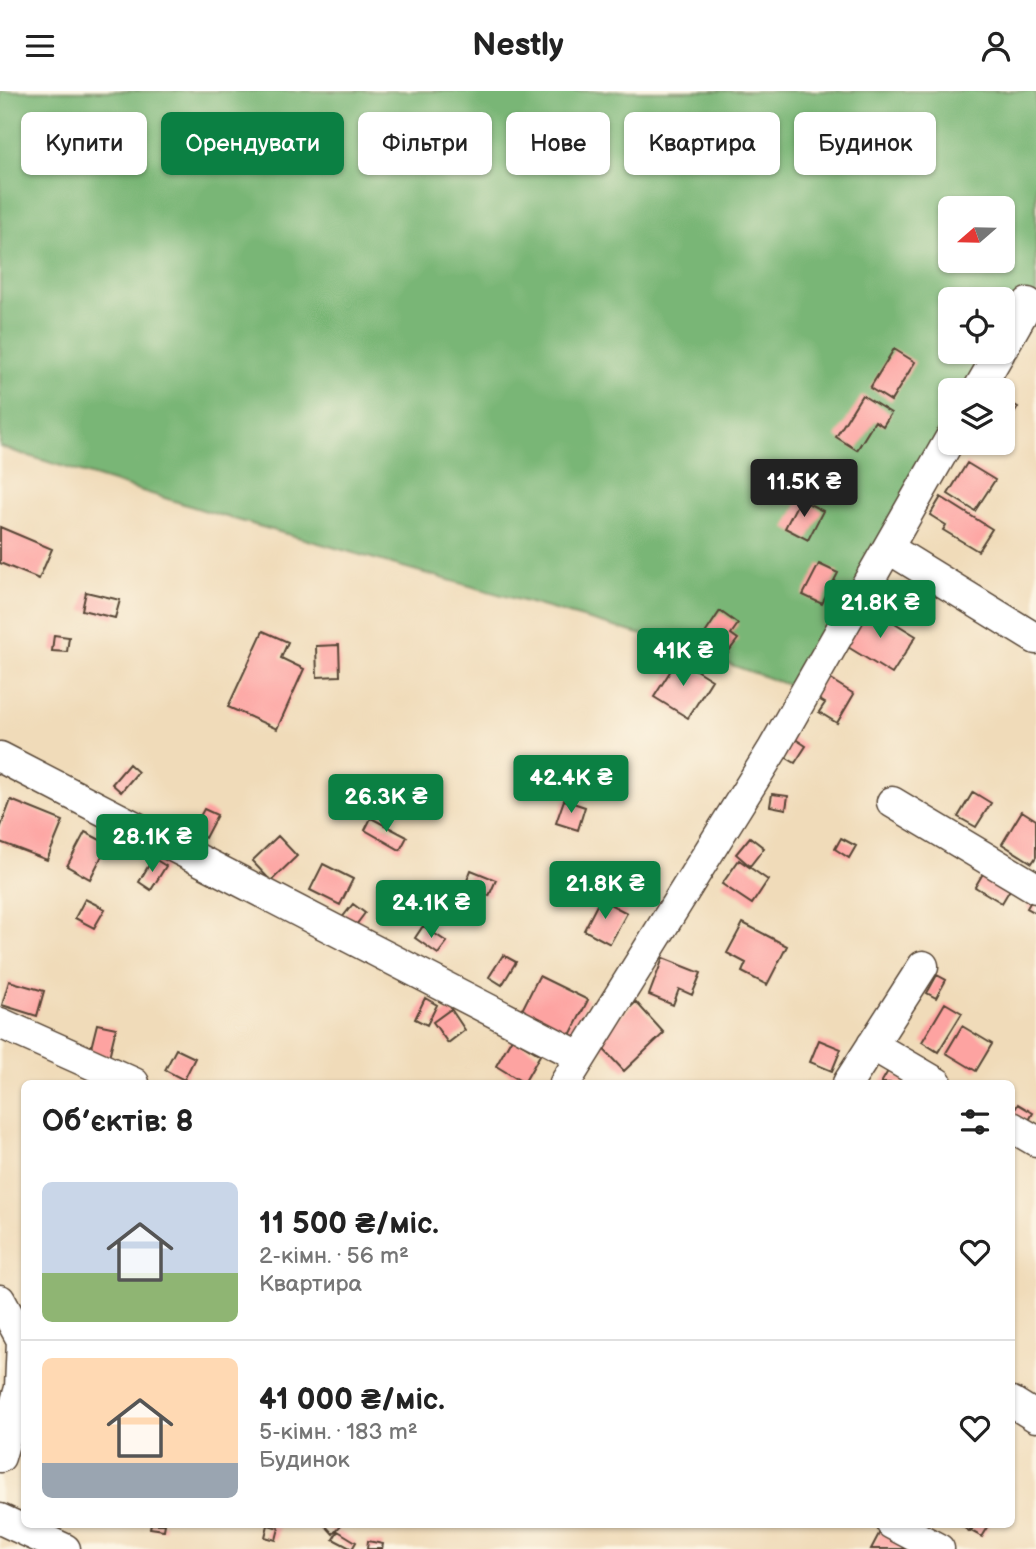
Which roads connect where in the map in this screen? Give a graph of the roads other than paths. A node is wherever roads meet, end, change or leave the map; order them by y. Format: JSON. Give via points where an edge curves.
{"nodes":[{"id":1,"x":1028,"y":303,"type":"dead end"},
{"id":2,"x":1015,"y":326,"type":"edge"},
{"id":3,"x":941,"y":455,"type":"edge"},
{"id":4,"x":888,"y":548,"type":"junction"},
{"id":5,"x":1036,"y":639,"type":"edge"},
{"id":6,"x":0,"y":757,"type":"edge"},
{"id":7,"x":892,"y":802,"type":"dead end"},
{"id":8,"x":1036,"y":888,"type":"edge"},
{"id":9,"x":923,"y":966,"type":"dead end"},
{"id":10,"x":0,"y":1023,"type":"edge"},
{"id":11,"x":872,"y":1045,"type":"junction"},
{"id":12,"x":581,"y":1057,"type":"junction"},
{"id":13,"x":127,"y":1080,"type":"edge"},
{"id":14,"x":567,"y":1080,"type":"edge"},
{"id":15,"x":850,"y":1080,"type":"edge"},
{"id":16,"x":932,"y":1080,"type":"edge"},
{"id":17,"x":1015,"y":1129,"type":"edge"},
{"id":18,"x":1036,"y":1141,"type":"edge"},
{"id":19,"x":0,"y":1300,"type":"edge"},
{"id":20,"x":21,"y":1337,"type":"edge"},
{"id":21,"x":21,"y":1372,"type":"edge"},
{"id":22,"x":1015,"y":1404,"type":"edge"},
{"id":23,"x":1036,"y":1417,"type":"edge"},
{"id":24,"x":0,"y":1457,"type":"edge"},
{"id":25,"x":0,"y":1519,"type":"edge"},
{"id":26,"x":900,"y":1528,"type":"edge"},
{"id":27,"x":65,"y":1549,"type":"edge"},
{"id":28,"x":939,"y":1549,"type":"edge"}],
"edges":[{"from":1,"to":2,"type":"street"},
{"from":3,"to":4,"type":"street"},
{"from":4,"to":5,"type":"street"},
{"from":4,"to":12,"type":"street","via":[[773,749]]},
{"from":6,"to":12,"type":"street"},
{"from":7,"to":8,"type":"street"},
{"from":9,"to":11,"type":"street"},
{"from":10,"to":13,"type":"street"},
{"from":11,"to":15,"type":"street"},
{"from":11,"to":16,"type":"street"},
{"from":12,"to":14,"type":"street"},
{"from":17,"to":18,"type":"street"},
{"from":19,"to":20,"type":"street"},
{"from":21,"to":24,"type":"street"},
{"from":22,"to":23,"type":"street"},
{"from":25,"to":27,"type":"street"},
{"from":26,"to":28,"type":"street"}]}
